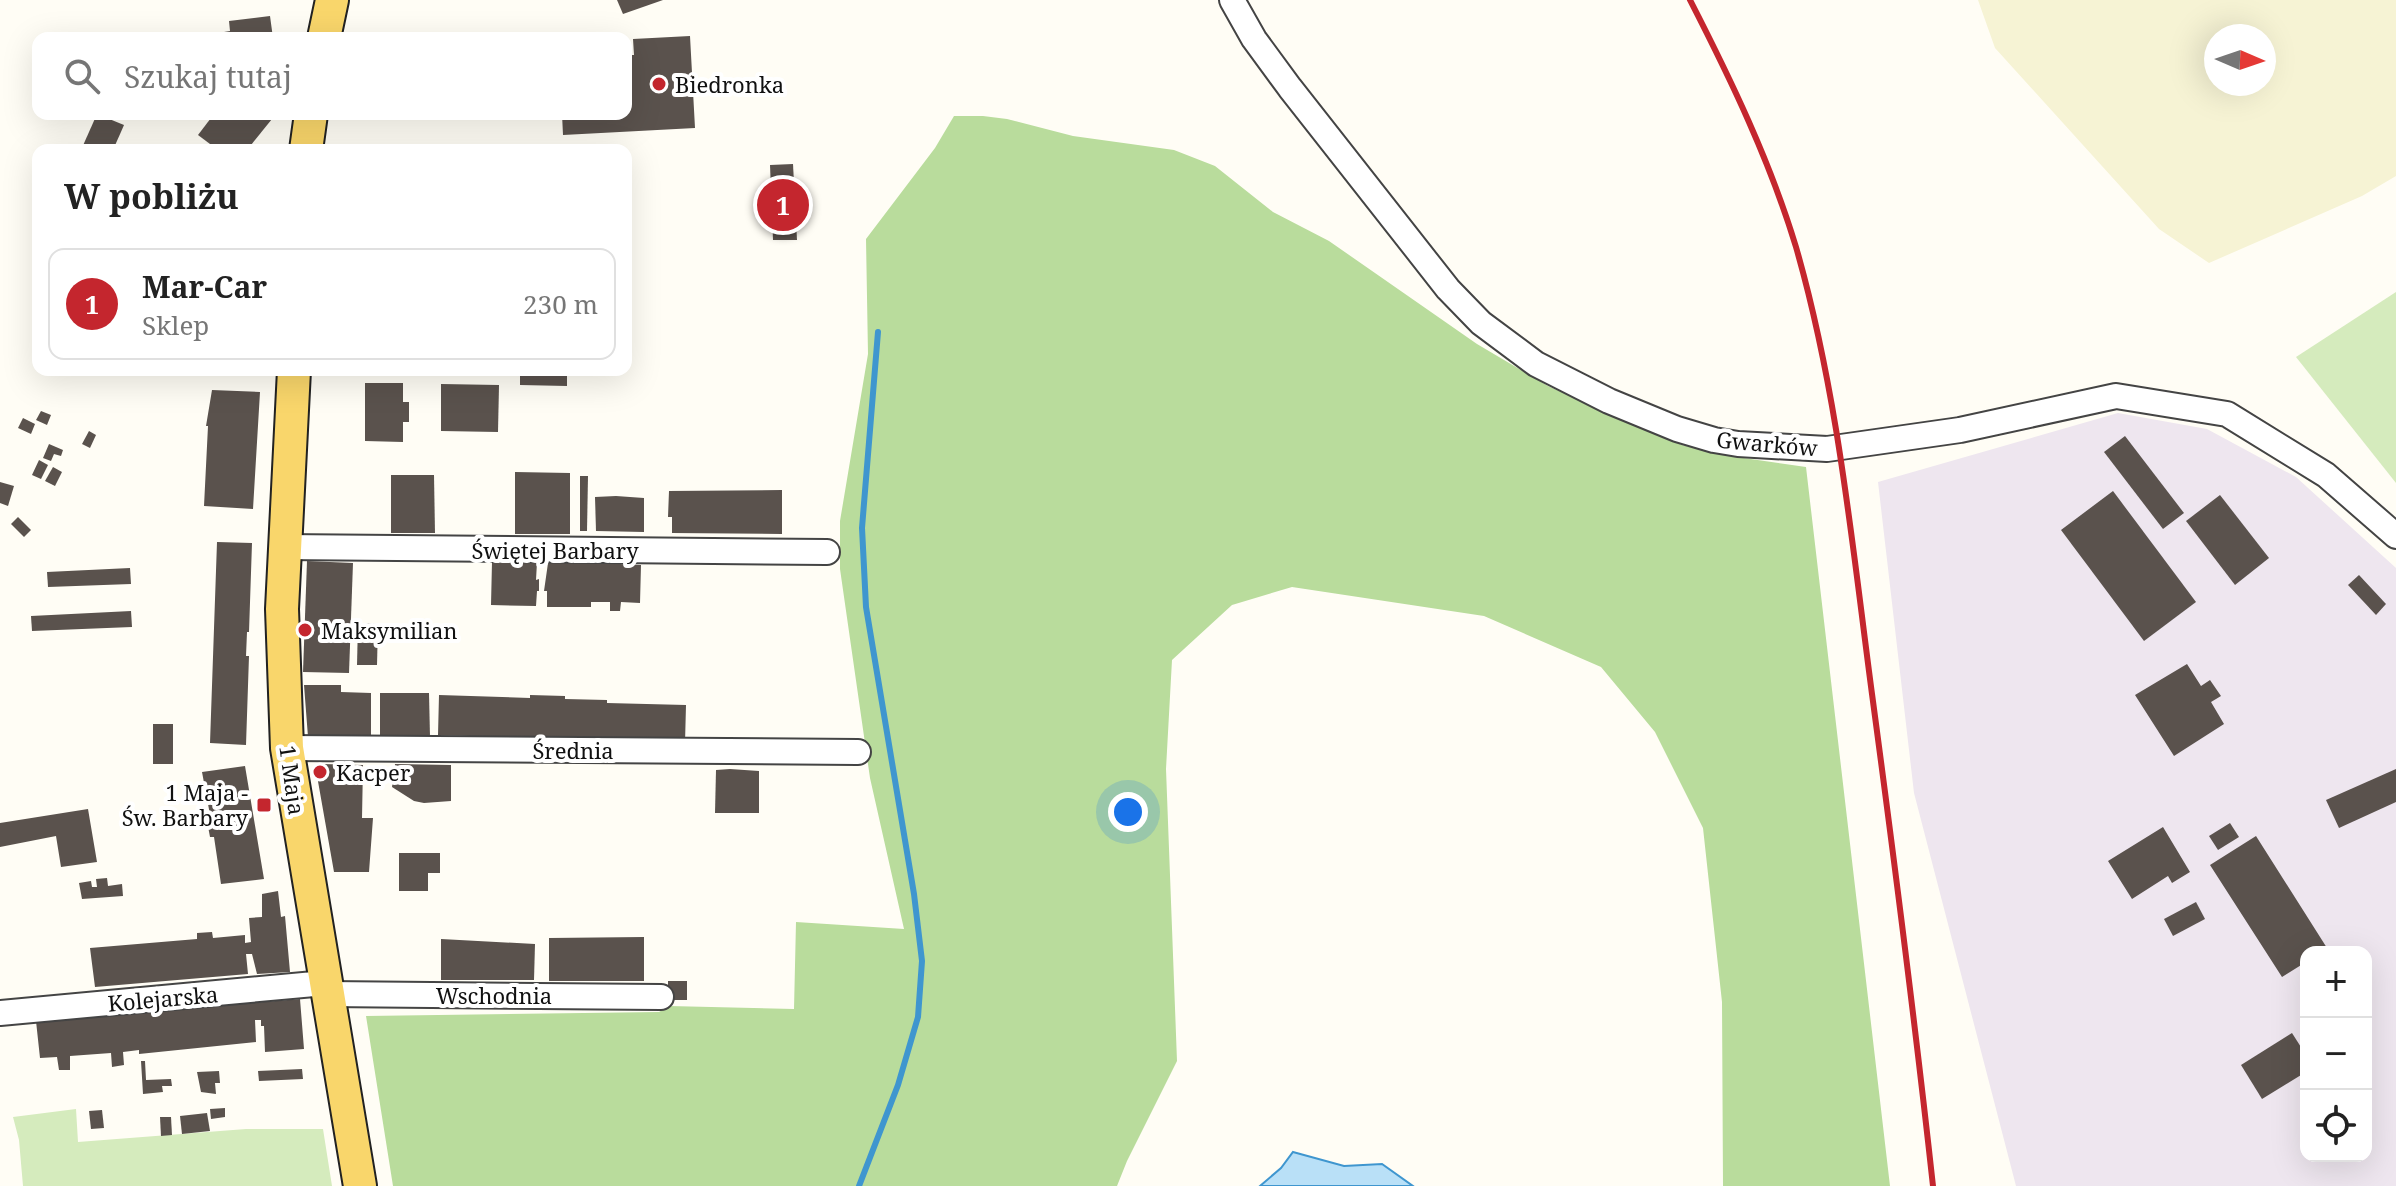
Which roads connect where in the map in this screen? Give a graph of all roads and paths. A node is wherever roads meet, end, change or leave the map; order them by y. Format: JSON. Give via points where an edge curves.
{"nodes":[{"id":1,"x":332,"y":0,"type":"edge"},
{"id":2,"x":1232,"y":0,"type":"edge"},
{"id":3,"x":325,"y":32,"type":"edge"},
{"id":4,"x":310,"y":120,"type":"edge"},
{"id":5,"x":307,"y":144,"type":"edge"},
{"id":6,"x":294,"y":376,"type":"edge"},
{"id":7,"x":2396,"y":536,"type":"edge"},
{"id":8,"x":283,"y":547,"type":"junction"},
{"id":9,"x":827,"y":552,"type":"dead end"},
{"id":10,"x":287,"y":748,"type":"junction"},
{"id":11,"x":858,"y":752,"type":"dead end"},
{"id":12,"x":326,"y":989,"type":"junction"},
{"id":13,"x":661,"y":997,"type":"dead end"},
{"id":14,"x":0,"y":1013,"type":"edge"},
{"id":15,"x":360,"y":1186,"type":"edge"}],
"edges":[{"from":1,"to":3,"type":"main road"},
{"from":2,"to":7,"type":"street","name":"Gwarków","via":[[1290,88],[1448,289],[1481,323],[1536,364],[1609,401],[1714,440],[1827,449],[1960,430],[2116,396],[2227,414],[2326,475]]},
{"from":4,"to":5,"type":"main road"},
{"from":6,"to":8,"type":"main road","name":"1 Maja"},
{"from":8,"to":9,"type":"street","name":"Świętej Barbary"},
{"from":8,"to":10,"type":"main road","name":"1 Maja"},
{"from":10,"to":11,"type":"street","name":"Średnia"},
{"from":10,"to":12,"type":"main road","name":"1 Maja"},
{"from":12,"to":13,"type":"street","name":"Wschodnia"},
{"from":12,"to":14,"type":"street","name":"Kolejarska"},
{"from":12,"to":15,"type":"main road","name":"1 Maja"}]}
